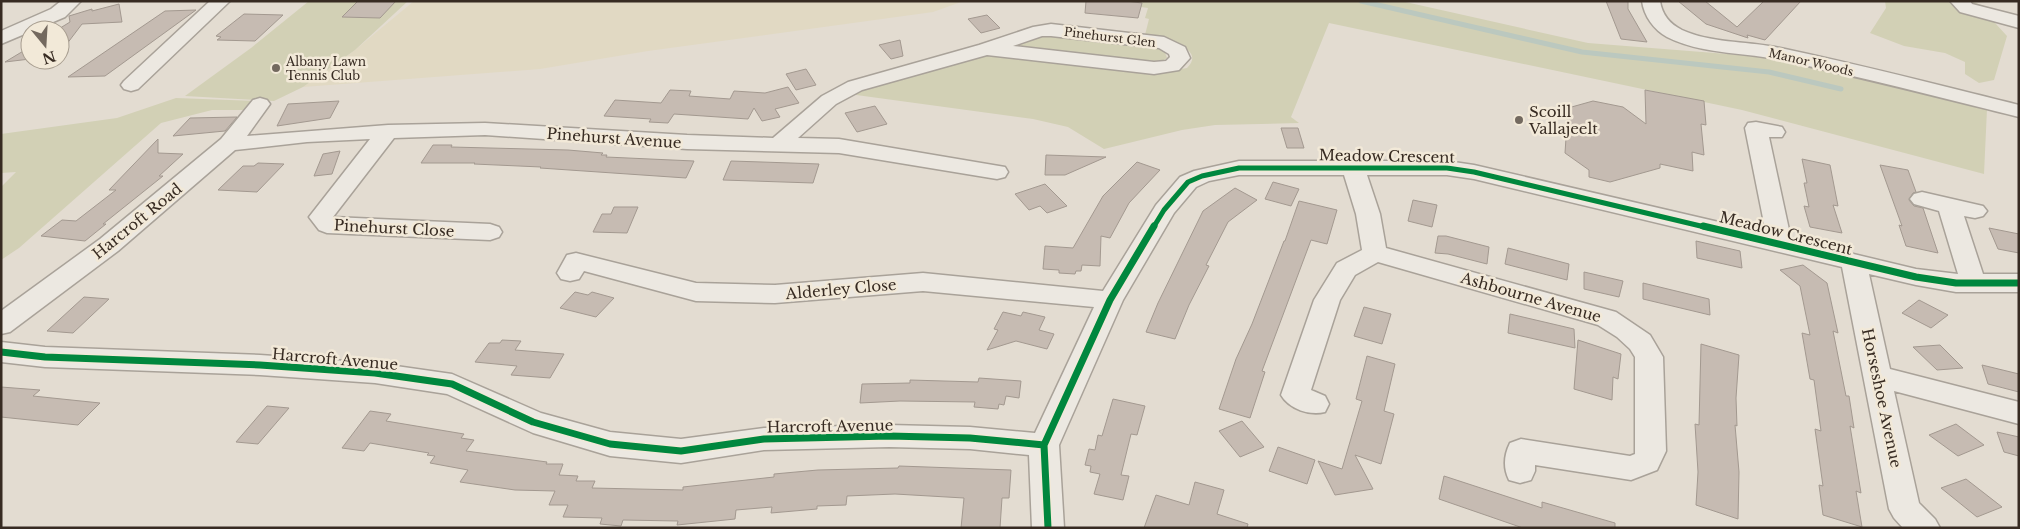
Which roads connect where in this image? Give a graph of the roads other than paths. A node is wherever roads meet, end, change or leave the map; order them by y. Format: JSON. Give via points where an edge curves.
{"nodes":[{"id":1,"x":72,"y":1,"type":"edge"},
{"id":2,"x":222,"y":1,"type":"edge"},
{"id":3,"x":1650,"y":1,"type":"edge"},
{"id":4,"x":1962,"y":4,"type":"edge"},
{"id":5,"x":2019,"y":22,"type":"edge"},
{"id":6,"x":1,"y":38,"type":"edge"},
{"id":7,"x":986,"y":49,"type":"junction"},
{"id":8,"x":127,"y":79,"type":"dead end"},
{"id":9,"x":260,"y":104,"type":"dead end"},
{"id":10,"x":2019,"y":111,"type":"edge"},
{"id":11,"x":388,"y":131,"type":"junction"},
{"id":12,"x":1774,"y":132,"type":"dead end"},
{"id":13,"x":229,"y":144,"type":"junction"},
{"id":14,"x":779,"y":144,"type":"junction"},
{"id":15,"x":1353,"y":167,"type":"junction"},
{"id":16,"x":997,"y":172,"type":"dead end"},
{"id":17,"x":1922,"y":199,"type":"dead end"},
{"id":18,"x":1949,"y":206,"type":"junction"},
{"id":19,"x":1975,"y":211,"type":"dead end"},
{"id":20,"x":490,"y":232,"type":"dead end"},
{"id":21,"x":1780,"y":244,"type":"junction"},
{"id":22,"x":1375,"y":253,"type":"junction"},
{"id":23,"x":575,"y":262,"type":"dead end"},
{"id":24,"x":1851,"y":262,"type":"junction"},
{"id":25,"x":1973,"y":283,"type":"junction"},
{"id":26,"x":2019,"y":283,"type":"edge"},
{"id":27,"x":1110,"y":300,"type":"junction"},
{"id":28,"x":1,"y":325,"type":"edge"},
{"id":29,"x":1,"y":352,"type":"edge"},
{"id":30,"x":1878,"y":376,"type":"junction"},
{"id":31,"x":1315,"y":404,"type":"dead end"},
{"id":32,"x":2019,"y":413,"type":"edge"},
{"id":33,"x":1044,"y":446,"type":"junction"},
{"id":34,"x":1521,"y":453,"type":"dead end"},
{"id":35,"x":1048,"y":528,"type":"edge"},
{"id":36,"x":1924,"y":528,"type":"edge"}],
"edges":[{"from":1,"to":6,"type":"street","via":[[58,13]]},
{"from":2,"to":8,"type":"street","via":[[146,71]]},
{"from":3,"to":10,"type":"street","name":"Manor Woods","via":[[1662,26],[1674,34],[1772,53]]},
{"from":4,"to":5,"type":"street"},
{"from":7,"to":7,"type":"street","name":"Pinehurst Glen","via":[[1154,68],[1172,66],[1180,58],[1178,51],[1164,43],[1051,30]]},
{"from":7,"to":14,"type":"street","name":"Pinehurst Glen","via":[[872,80],[844,91],[829,100]]},
{"from":9,"to":13,"type":"street","name":"Harcroft Road"},
{"from":11,"to":13,"type":"street","name":"Pinehurst Avenue"},
{"from":11,"to":14,"type":"street","name":"Pinehurst Avenue","via":[[485,129],[687,142]]},
{"from":11,"to":20,"type":"street","name":"Pinehurst Close","via":[[321,217],[326,225]]},
{"from":12,"to":21,"type":"street","via":[[1756,128]]},
{"from":13,"to":28,"type":"street","name":"Harcroft Road","via":[[109,244]]},
{"from":14,"to":16,"type":"street","name":"Pinehurst Avenue","via":[[855,148]]},
{"from":15,"to":21,"type":"street","name":"Meadow Crescent","via":[[1447,168],[1474,172]]},
{"from":15,"to":22,"type":"street","via":[[1368,214]]},
{"from":15,"to":27,"type":"street","name":"Meadow Crescent","via":[[1238,168],[1188,182],[1164,210]]},
{"from":17,"to":18,"type":"street"},
{"from":18,"to":19,"type":"street"},
{"from":18,"to":25,"type":"street"},
{"from":21,"to":24,"type":"street","name":"Meadow Crescent"},
{"from":22,"to":31,"type":"street","via":[[1346,269],[1326,300],[1295,395]]},
{"from":22,"to":34,"type":"street","name":"Ashbourne Avenue","via":[[1607,318],[1640,342],[1649,356],[1651,451],[1646,462],[1631,468]]},
{"from":23,"to":27,"type":"street","name":"Alderley Close","via":[[696,292],[775,294],[923,282]]},
{"from":24,"to":25,"type":"street","name":"Meadow Crescent","via":[[1924,278]]},
{"from":24,"to":30,"type":"street","name":"Horseshoe Avenue"},
{"from":25,"to":26,"type":"street","name":"Meadow Crescent"},
{"from":27,"to":33,"type":"street","name":"Meadow Crescent"},
{"from":29,"to":33,"type":"street","name":"Harcroft Avenue","via":[[45,357],[375,373],[452,384],[533,422],[610,444],[681,451],[764,439],[879,436],[970,438]]},
{"from":30,"to":32,"type":"street"},
{"from":30,"to":36,"type":"street","name":"Horseshoe Avenue","via":[[1905,509]]},
{"from":33,"to":35,"type":"street","name":"Meadow Crescent"}]}
